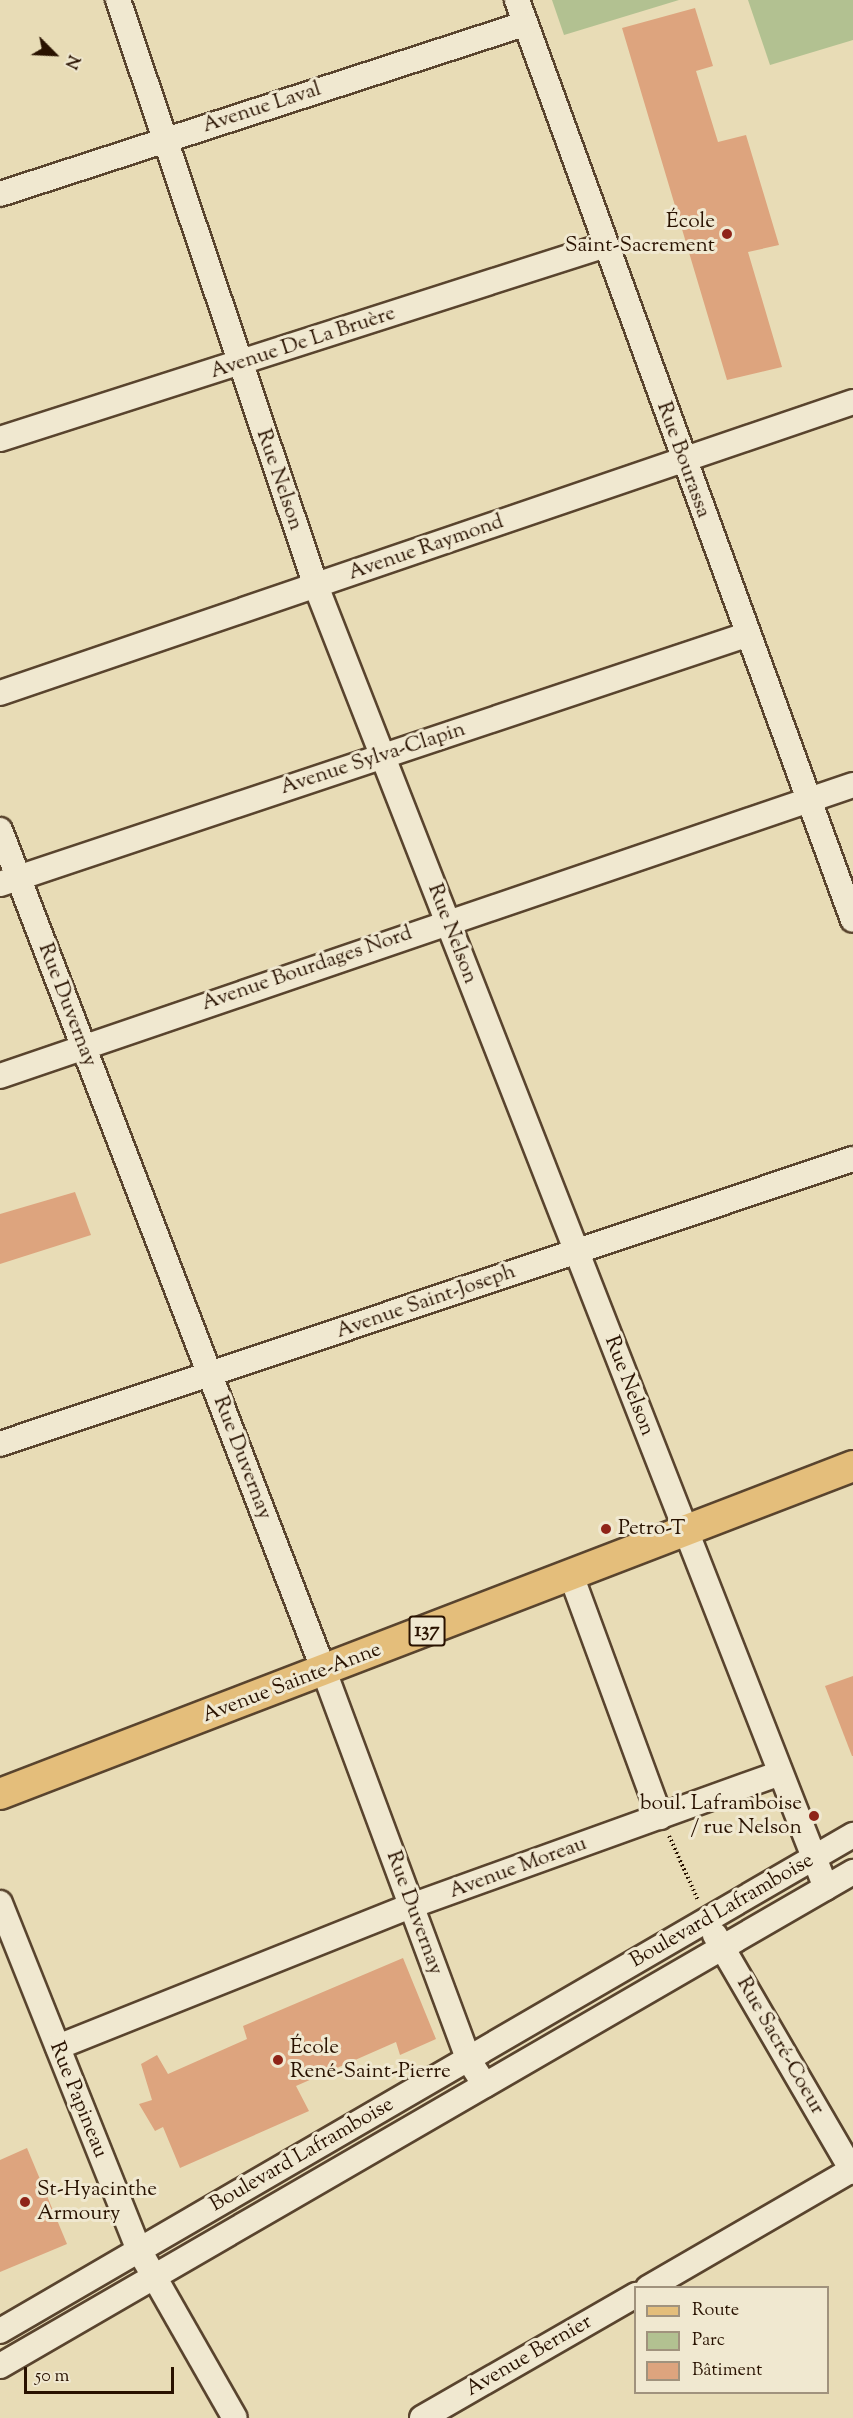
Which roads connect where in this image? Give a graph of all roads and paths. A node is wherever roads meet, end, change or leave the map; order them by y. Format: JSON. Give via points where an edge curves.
{"nodes":[{"id":1,"x":118,"y":0,"type":"edge"},
{"id":2,"x":517,"y":0,"type":"edge"},
{"id":3,"x":524,"y":24,"type":"junction"},
{"id":4,"x":165,"y":140,"type":"junction"},
{"id":5,"x":0,"y":194,"type":"edge"},
{"id":6,"x":606,"y":245,"type":"junction"},
{"id":7,"x":240,"y":364,"type":"junction"},
{"id":8,"x":853,"y":402,"type":"edge"},
{"id":9,"x":0,"y":439,"type":"edge"},
{"id":10,"x":683,"y":460,"type":"junction"},
{"id":11,"x":316,"y":586,"type":"junction"},
{"id":12,"x":746,"y":635,"type":"junction"},
{"id":13,"x":0,"y":693,"type":"edge"},
{"id":14,"x":383,"y":755,"type":"junction"},
{"id":15,"x":853,"y":785,"type":"edge"},
{"id":16,"x":808,"y":800,"type":"junction"},
{"id":17,"x":0,"y":830,"type":"edge"},
{"id":18,"x":9,"y":881,"type":"edge"},
{"id":19,"x":447,"y":920,"type":"junction"},
{"id":20,"x":853,"y":920,"type":"edge"},
{"id":21,"x":83,"y":1047,"type":"junction"},
{"id":22,"x":0,"y":1076,"type":"edge"},
{"id":23,"x":853,"y":1159,"type":"edge"},
{"id":24,"x":577,"y":1252,"type":"junction"},
{"id":25,"x":210,"y":1374,"type":"junction"},
{"id":26,"x":0,"y":1444,"type":"edge"},
{"id":27,"x":853,"y":1466,"type":"edge"},
{"id":28,"x":686,"y":1531,"type":"junction"},
{"id":29,"x":571,"y":1575,"type":"junction"},
{"id":30,"x":324,"y":1671,"type":"junction"},
{"id":31,"x":780,"y":1773,"type":"junction"},
{"id":32,"x":0,"y":1794,"type":"edge"},
{"id":33,"x":660,"y":1817,"type":"junction"},
{"id":34,"x":853,"y":1835,"type":"edge"},
{"id":35,"x":814,"y":1857,"type":"junction"},
{"id":36,"x":853,"y":1872,"type":"edge"},
{"id":37,"x":825,"y":1888,"type":"junction"},
{"id":38,"x":0,"y":1903,"type":"edge"},
{"id":39,"x":411,"y":1906,"type":"junction"},
{"id":40,"x":703,"y":1913,"type":"junction"},
{"id":41,"x":722,"y":1948,"type":"junction"},
{"id":42,"x":58,"y":2047,"type":"junction"},
{"id":43,"x":468,"y":2059,"type":"junction"},
{"id":44,"x":484,"y":2085,"type":"junction"},
{"id":45,"x":852,"y":2170,"type":"edge"},
{"id":46,"x":139,"y":2250,"type":"junction"},
{"id":47,"x":154,"y":2277,"type":"junction"},
{"id":48,"x":651,"y":2286,"type":"edge"},
{"id":49,"x":634,"y":2296,"type":"edge"},
{"id":50,"x":0,"y":2331,"type":"edge"},
{"id":51,"x":0,"y":2366,"type":"edge"},
{"id":52,"x":235,"y":2418,"type":"edge"},
{"id":53,"x":422,"y":2418,"type":"edge"}],
"edges":[{"from":1,"to":4,"type":"street","name":"Rue Nelson"},
{"from":2,"to":3,"type":"street","name":"Rue Bourassa"},
{"from":3,"to":4,"type":"street","name":"Avenue Laval"},
{"from":3,"to":6,"type":"street","name":"Rue Bourassa"},
{"from":4,"to":5,"type":"street","name":"Avenue Laval"},
{"from":4,"to":7,"type":"street","name":"Rue Nelson"},
{"from":6,"to":7,"type":"street","name":"Avenue De La Bruère"},
{"from":6,"to":10,"type":"street","name":"Rue Bourassa"},
{"from":7,"to":9,"type":"street","name":"Avenue De La Bruère"},
{"from":7,"to":11,"type":"street","name":"Rue Nelson"},
{"from":8,"to":10,"type":"street","name":"Avenue Raymond"},
{"from":10,"to":11,"type":"street","name":"Avenue Raymond"},
{"from":10,"to":12,"type":"street","name":"Rue Bourassa"},
{"from":11,"to":13,"type":"street","name":"Avenue Raymond"},
{"from":11,"to":14,"type":"street","name":"Rue Nelson"},
{"from":12,"to":14,"type":"street","name":"Avenue Sylva-Clapin"},
{"from":12,"to":16,"type":"street","name":"Rue Bourassa"},
{"from":14,"to":18,"type":"street","name":"Avenue Sylva-Clapin"},
{"from":14,"to":19,"type":"street","name":"Rue Nelson"},
{"from":15,"to":16,"type":"street","name":"Avenue Bourdages Nord"},
{"from":16,"to":19,"type":"street","name":"Avenue Bourdages Nord"},
{"from":16,"to":20,"type":"street","name":"Rue Bourassa"},
{"from":17,"to":18,"type":"street","name":"Rue Duvernay"},
{"from":18,"to":21,"type":"street","name":"Rue Duvernay"},
{"from":19,"to":21,"type":"street","name":"Avenue Bourdages Nord"},
{"from":19,"to":24,"type":"street","name":"Rue Nelson"},
{"from":21,"to":22,"type":"street","name":"Avenue Bourdages Nord"},
{"from":21,"to":25,"type":"street","name":"Rue Duvernay"},
{"from":23,"to":24,"type":"street","name":"Avenue Saint-Joseph"},
{"from":24,"to":25,"type":"street","name":"Avenue Saint-Joseph"},
{"from":24,"to":28,"type":"street","name":"Rue Nelson"},
{"from":25,"to":26,"type":"street","name":"Avenue Saint-Joseph"},
{"from":25,"to":30,"type":"street","name":"Rue Duvernay"},
{"from":27,"to":28,"type":"main road","name":"Avenue Sainte-Anne","number":"137"},
{"from":28,"to":29,"type":"main road","name":"Avenue Sainte-Anne","number":"137"},
{"from":28,"to":31,"type":"street","name":"Rue Nelson"},
{"from":29,"to":30,"type":"main road","name":"Avenue Sainte-Anne","number":"137"},
{"from":29,"to":33,"type":"street"},
{"from":30,"to":32,"type":"main road","name":"Avenue Sainte-Anne","number":"137"},
{"from":30,"to":39,"type":"street","name":"Rue Duvernay"},
{"from":31,"to":33,"type":"street","name":"Avenue Moreau"},
{"from":31,"to":35,"type":"street","name":"Rue Nelson"},
{"from":33,"to":39,"type":"street","name":"Avenue Moreau"},
{"from":33,"to":40,"type":"path"},
{"from":34,"to":35,"type":"street","name":"Boulevard Laframboise"},
{"from":35,"to":37,"type":"street","name":"Rue Nelson"},
{"from":35,"to":40,"type":"street","name":"Boulevard Laframboise"},
{"from":36,"to":37,"type":"street","name":"Boulevard Laframboise"},
{"from":37,"to":41,"type":"street","name":"Boulevard Laframboise"},
{"from":38,"to":42,"type":"street","name":"Rue Papineau"},
{"from":39,"to":42,"type":"street","name":"Avenue Moreau"},
{"from":39,"to":43,"type":"street","name":"Rue Duvernay"},
{"from":40,"to":41,"type":"street","name":"Rue Sacré-Coeur"},
{"from":40,"to":43,"type":"street","name":"Boulevard Laframboise"},
{"from":41,"to":44,"type":"street","name":"Boulevard Laframboise"},
{"from":41,"to":45,"type":"street","name":"Rue Sacré-Coeur"},
{"from":42,"to":46,"type":"street","name":"Rue Papineau"},
{"from":43,"to":44,"type":"street","name":"Rue Duvernay"},
{"from":43,"to":46,"type":"street","name":"Boulevard Laframboise"},
{"from":44,"to":47,"type":"street","name":"Boulevard Laframboise"},
{"from":45,"to":48,"type":"street"},
{"from":46,"to":47,"type":"street","name":"Rue Papineau"},
{"from":46,"to":50,"type":"street","name":"Boulevard Laframboise"},
{"from":47,"to":51,"type":"street","name":"Boulevard Laframboise"},
{"from":47,"to":52,"type":"street","name":"Rue Papineau"},
{"from":49,"to":53,"type":"street","name":"Avenue Bernier"}]}
